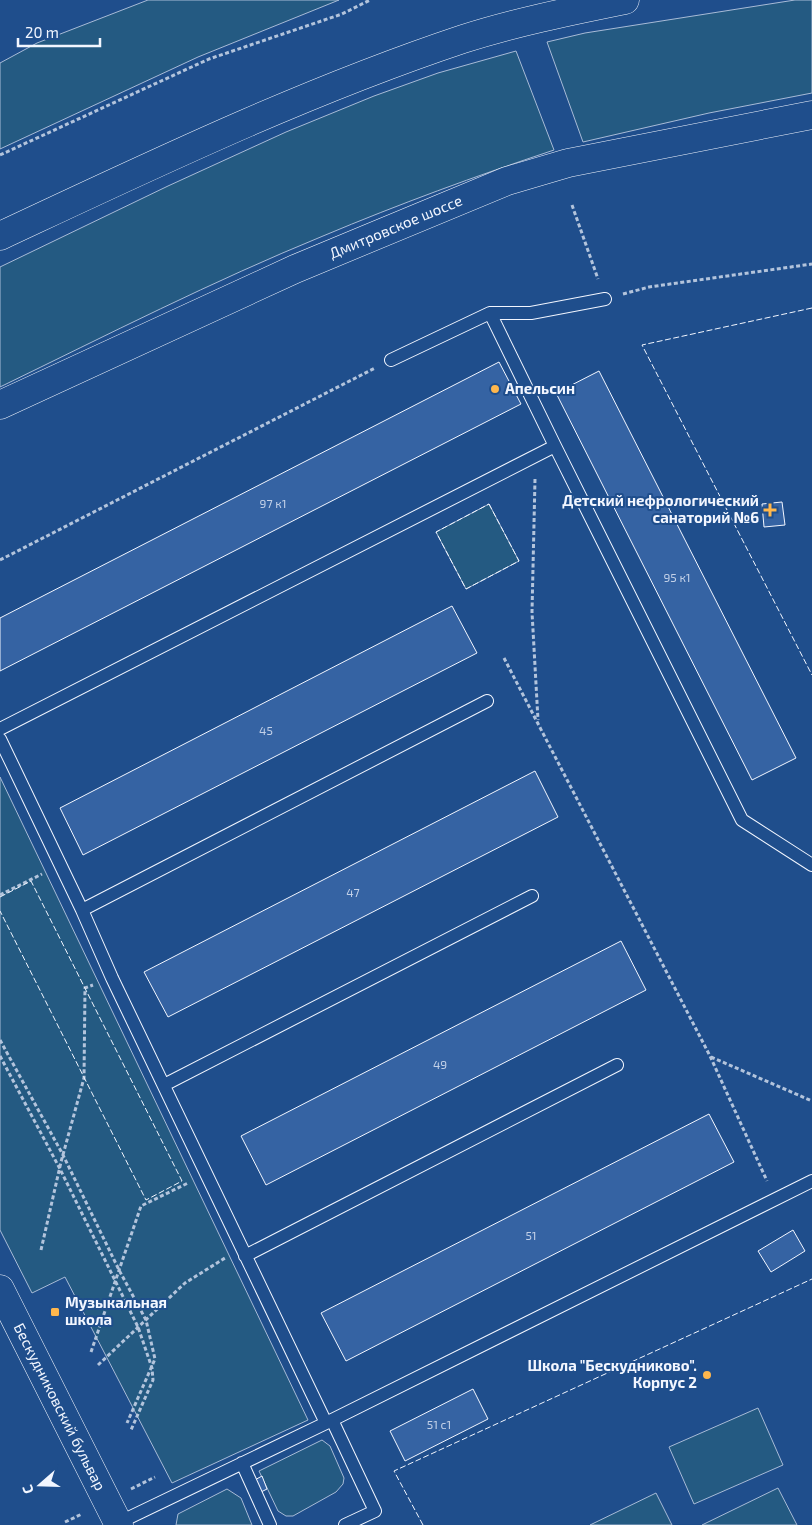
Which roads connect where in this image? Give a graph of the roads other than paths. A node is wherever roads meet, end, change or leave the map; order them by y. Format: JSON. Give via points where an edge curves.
{"nodes":[{"id":1,"x":625,"y":0,"type":"edge"},
{"id":2,"x":812,"y":115,"type":"edge"},
{"id":3,"x":0,"y":236,"type":"edge"},
{"id":4,"x":605,"y":299,"type":"road end"},
{"id":5,"x":490,"y":312,"type":"junction"},
{"id":6,"x":391,"y":360,"type":"road end"},
{"id":7,"x":0,"y":405,"type":"edge"},
{"id":8,"x":555,"y":446,"type":"junction"},
{"id":9,"x":487,"y":702,"type":"dead end"},
{"id":10,"x":0,"y":729,"type":"edge"},
{"id":11,"x":0,"y":739,"type":"edge"},
{"id":12,"x":812,"y":865,"type":"edge"},
{"id":13,"x":532,"y":896,"type":"dead end"},
{"id":14,"x":82,"y":910,"type":"junction"},
{"id":15,"x":617,"y":1065,"type":"dead end"},
{"id":16,"x":164,"y":1084,"type":"junction"},
{"id":17,"x":812,"y":1181,"type":"edge"},
{"id":18,"x":243,"y":1252,"type":"junction"},
{"id":19,"x":0,"y":1289,"type":"edge"},
{"id":20,"x":329,"y":1421,"type":"junction"},
{"id":21,"x":242,"y":1463,"type":"junction"},
{"id":22,"x":119,"y":1524,"type":"edge"},
{"id":23,"x":270,"y":1525,"type":"edge"},
{"id":24,"x":346,"y":1525,"type":"edge"}],
"edges":[{"from":1,"to":3,"type":"main road","via":[[521,22],[464,39],[327,89],[194,145]]},
{"from":2,"to":7,"type":"main road","name":"Дмитровское шоссе","via":[[568,163],[507,180],[295,269]]},
{"from":4,"to":5,"type":"lane","via":[[531,313]]},
{"from":5,"to":6,"type":"lane"},
{"from":5,"to":8,"type":"lane"},
{"from":8,"to":10,"type":"lane"},
{"from":8,"to":12,"type":"lane","via":[[742,820]]},
{"from":9,"to":14,"type":"lane"},
{"from":11,"to":14,"type":"lane"},
{"from":13,"to":16,"type":"lane"},
{"from":14,"to":16,"type":"lane"},
{"from":15,"to":18,"type":"lane"},
{"from":16,"to":18,"type":"lane"},
{"from":17,"to":20,"type":"lane"},
{"from":18,"to":20,"type":"lane"},
{"from":19,"to":22,"type":"main road","name":"Бескудниковский бульвар"},
{"from":20,"to":21,"type":"lane"},
{"from":20,"to":24,"type":"lane","via":[[375,1511]]},
{"from":21,"to":22,"type":"lane"},
{"from":21,"to":23,"type":"lane"}]}
